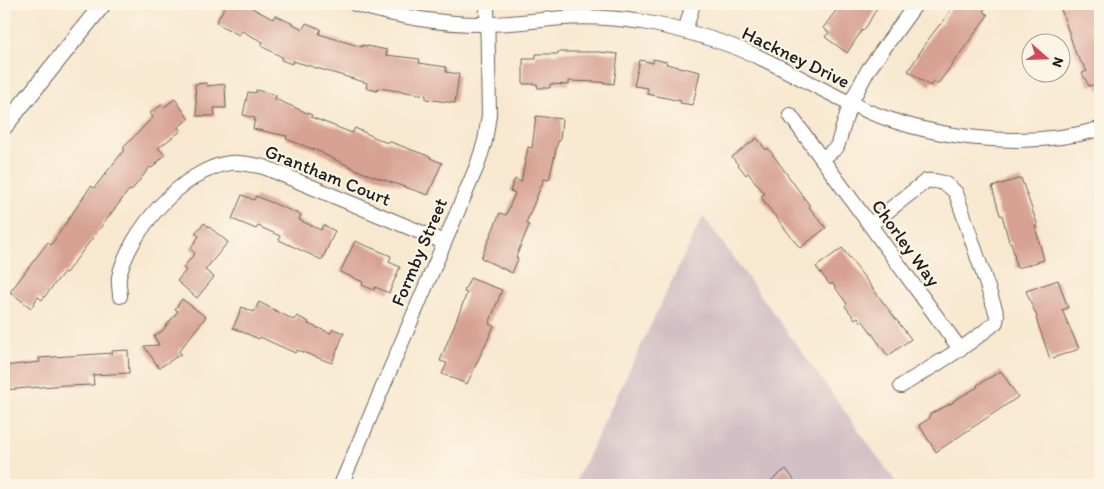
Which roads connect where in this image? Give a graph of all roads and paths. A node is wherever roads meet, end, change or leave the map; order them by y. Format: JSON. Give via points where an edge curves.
{"nodes":[{"id":1,"x":103,"y":4,"type":"edge"},
{"id":2,"x":355,"y":4,"type":"edge"},
{"id":3,"x":487,"y":4,"type":"edge"},
{"id":4,"x":693,"y":4,"type":"edge"},
{"id":5,"x":916,"y":4,"type":"edge"},
{"id":6,"x":488,"y":24,"type":"junction"},
{"id":7,"x":685,"y":31,"type":"junction"},
{"id":8,"x":850,"y":104,"type":"junction"},
{"id":9,"x":790,"y":115,"type":"dead end"},
{"id":10,"x":4,"y":126,"type":"edge"},
{"id":11,"x":1100,"y":129,"type":"edge"},
{"id":12,"x":822,"y":159,"type":"junction"},
{"id":13,"x":870,"y":225,"type":"junction"},
{"id":14,"x":444,"y":242,"type":"junction"},
{"id":15,"x":120,"y":296,"type":"dead end"},
{"id":16,"x":960,"y":349,"type":"junction"},
{"id":17,"x":901,"y":386,"type":"dead end"},
{"id":18,"x":341,"y":485,"type":"edge"}],
"edges":[{"from":1,"to":10,"type":"street"},
{"from":2,"to":6,"type":"street","name":"Hackney Drive","via":[[424,20]]},
{"from":3,"to":6,"type":"street","name":"Formby Street"},
{"from":4,"to":7,"type":"street"},
{"from":5,"to":8,"type":"street","via":[[868,70]]},
{"from":6,"to":7,"type":"street","name":"Hackney Drive","via":[[602,18]]},
{"from":6,"to":14,"type":"street","name":"Formby Street","via":[[489,115],[485,141]]},
{"from":7,"to":8,"type":"street","name":"Hackney Drive","via":[[751,54]]},
{"from":8,"to":11,"type":"street","name":"Hackney Drive","via":[[903,124],[987,139],[1062,137]]},
{"from":8,"to":12,"type":"street","via":[[837,147]]},
{"from":9,"to":12,"type":"street","name":"Chorley Way"},
{"from":12,"to":13,"type":"street","name":"Chorley Way"},
{"from":13,"to":16,"type":"street","name":"Chorley Way"},
{"from":13,"to":16,"type":"street","via":[[926,181],[943,182],[956,193],[997,315],[996,322]]},
{"from":14,"to":15,"type":"street","name":"Grantham Court","via":[[264,167],[230,163],[194,176],[164,202],[124,260],[118,279]]},
{"from":14,"to":18,"type":"street","name":"Formby Street"},
{"from":16,"to":17,"type":"street"}]}
